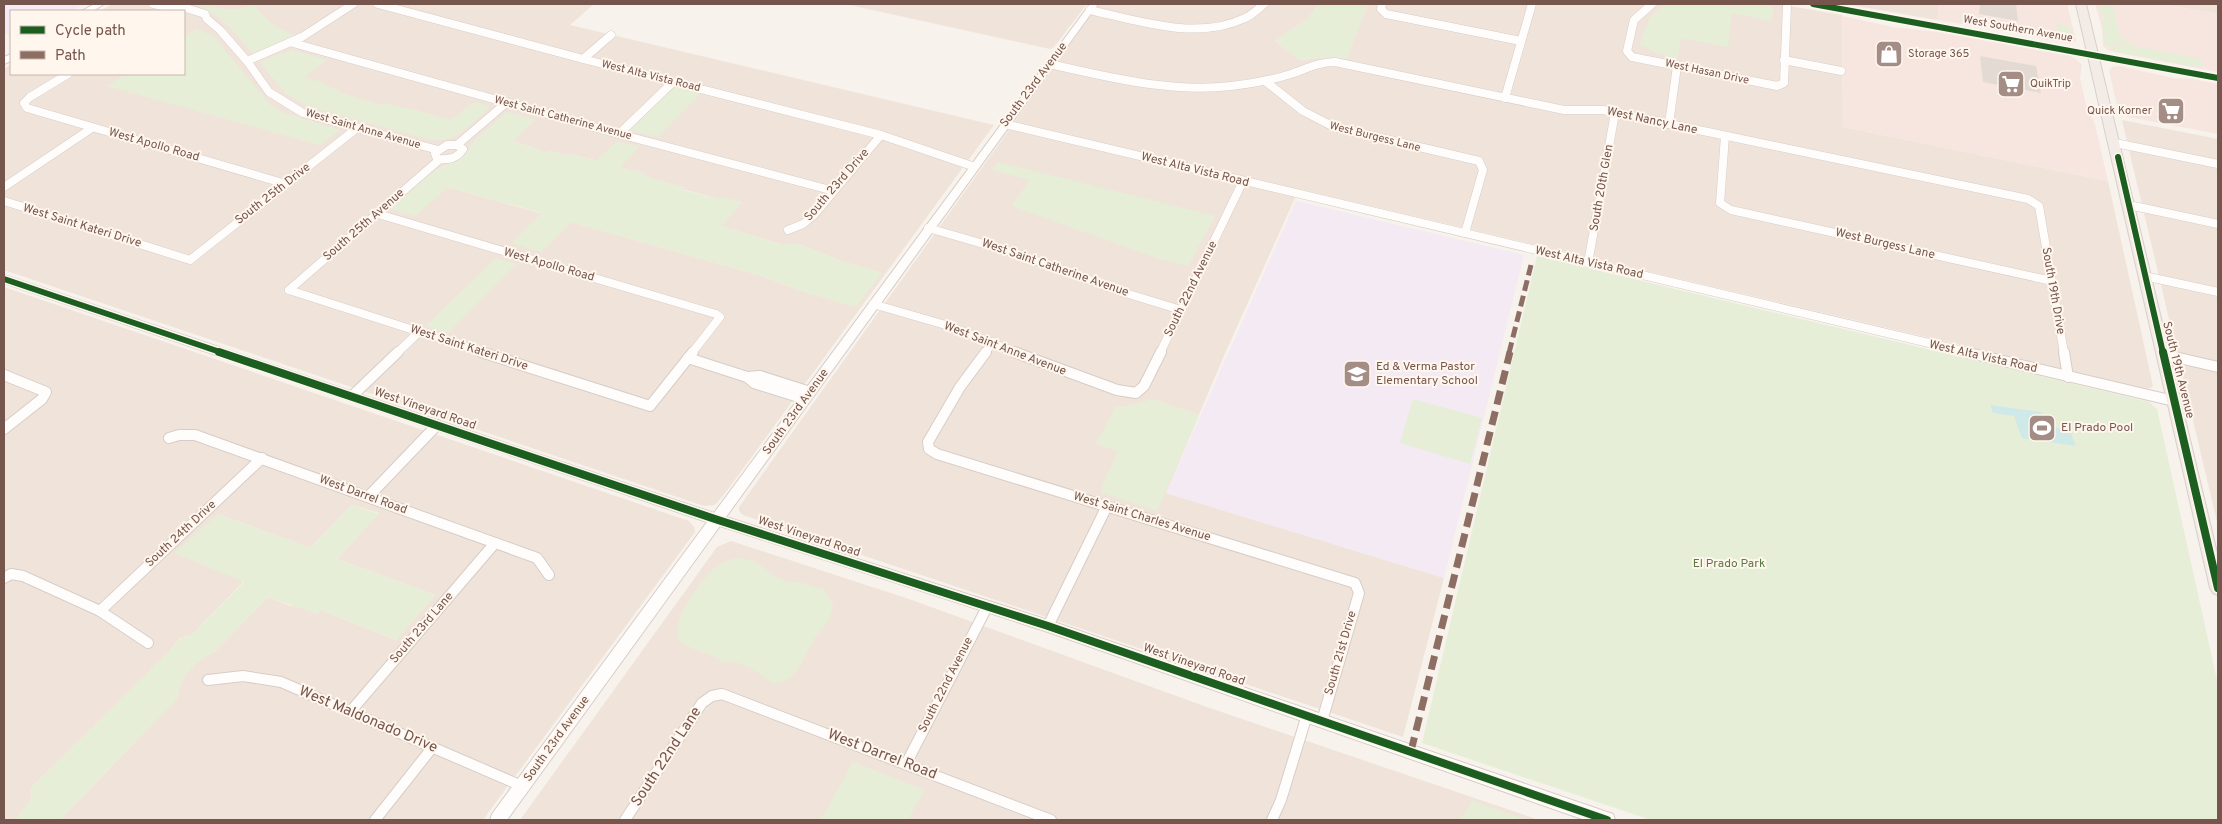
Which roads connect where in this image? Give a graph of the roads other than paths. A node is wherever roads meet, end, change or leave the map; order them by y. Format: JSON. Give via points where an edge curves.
{"nodes":[{"id":1,"x":100,"y":4,"type":"edge"},
{"id":2,"x":153,"y":4,"type":"edge"},
{"id":3,"x":353,"y":4,"type":"edge"},
{"id":4,"x":378,"y":4,"type":"edge"},
{"id":5,"x":1264,"y":4,"type":"edge"},
{"id":6,"x":1532,"y":4,"type":"edge"},
{"id":7,"x":1652,"y":4,"type":"edge"},
{"id":8,"x":1787,"y":4,"type":"edge"},
{"id":9,"x":1813,"y":4,"type":"edge"},
{"id":10,"x":2081,"y":4,"type":"edge"},
{"id":11,"x":1381,"y":6,"type":"edge"},
{"id":12,"x":1092,"y":7,"type":"edge"},
{"id":13,"x":177,"y":8,"type":"edge"},
{"id":14,"x":89,"y":10,"type":"edge"},
{"id":15,"x":185,"y":11,"type":"edge"},
{"id":16,"x":1210,"y":27,"type":"joint"},
{"id":17,"x":611,"y":35,"type":"dead end"},
{"id":18,"x":1521,"y":41,"type":"junction"},
{"id":19,"x":293,"y":43,"type":"junction"},
{"id":20,"x":2094,"y":55,"type":"junction"},
{"id":21,"x":583,"y":59,"type":"junction"},
{"id":22,"x":1784,"y":60,"type":"junction"},
{"id":23,"x":247,"y":61,"type":"junction"},
{"id":24,"x":1048,"y":64,"type":"junction"},
{"id":25,"x":1677,"y":66,"type":"junction"},
{"id":26,"x":1841,"y":71,"type":"dead end"},
{"id":27,"x":66,"y":75,"type":"edge"},
{"id":28,"x":2218,"y":78,"type":"edge"},
{"id":29,"x":1265,"y":80,"type":"junction"},
{"id":30,"x":673,"y":82,"type":"junction"},
{"id":31,"x":1505,"y":98,"type":"junction"},
{"id":32,"x":506,"y":103,"type":"junction"},
{"id":33,"x":1615,"y":113,"type":"junction"},
{"id":34,"x":1005,"y":124,"type":"junction"},
{"id":35,"x":1669,"y":124,"type":"junction"},
{"id":36,"x":92,"y":128,"type":"junction"},
{"id":37,"x":357,"y":128,"type":"junction"},
{"id":38,"x":619,"y":134,"type":"junction"},
{"id":39,"x":881,"y":135,"type":"junction"},
{"id":40,"x":1725,"y":136,"type":"junction"},
{"id":41,"x":2115,"y":143,"type":"junction"},
{"id":42,"x":457,"y":145,"type":"junction"},
{"id":43,"x":924,"y":149,"type":"joint"},
{"id":44,"x":438,"y":150,"type":"junction"},
{"id":45,"x":439,"y":160,"type":"junction"},
{"id":46,"x":974,"y":164,"type":"junction"},
{"id":47,"x":2218,"y":164,"type":"edge"},
{"id":48,"x":1243,"y":181,"type":"junction"},
{"id":49,"x":286,"y":184,"type":"junction"},
{"id":50,"x":4,"y":187,"type":"edge"},
{"id":51,"x":834,"y":191,"type":"junction"},
{"id":52,"x":4,"y":201,"type":"edge"},
{"id":53,"x":2129,"y":205,"type":"junction"},
{"id":54,"x":2039,"y":206,"type":"joint"},
{"id":55,"x":378,"y":214,"type":"junction"},
{"id":56,"x":2218,"y":224,"type":"edge"},
{"id":57,"x":928,"y":228,"type":"junction"},
{"id":58,"x":788,"y":230,"type":"dead end"},
{"id":59,"x":1465,"y":233,"type":"junction"},
{"id":60,"x":190,"y":260,"type":"joint"},
{"id":61,"x":1588,"y":263,"type":"junction"},
{"id":62,"x":2144,"y":276,"type":"junction"},
{"id":63,"x":4,"y":279,"type":"edge"},
{"id":64,"x":2052,"y":282,"type":"junction"},
{"id":65,"x":289,"y":290,"type":"joint"},
{"id":66,"x":2218,"y":292,"type":"edge"},
{"id":67,"x":873,"y":304,"type":"junction"},
{"id":68,"x":1181,"y":310,"type":"junction"},
{"id":69,"x":418,"y":332,"type":"junction"},
{"id":70,"x":993,"y":342,"type":"junction"},
{"id":71,"x":2162,"y":354,"type":"junction"},
{"id":72,"x":688,"y":358,"type":"junction"},
{"id":73,"x":2218,"y":367,"type":"edge"},
{"id":74,"x":4,"y":375,"type":"edge"},
{"id":75,"x":2068,"y":377,"type":"junction"},
{"id":76,"x":1136,"y":393,"type":"joint"},
{"id":77,"x":352,"y":396,"type":"junction"},
{"id":78,"x":807,"y":396,"type":"junction"},
{"id":79,"x":2174,"y":401,"type":"junction"},
{"id":80,"x":650,"y":406,"type":"joint"},
{"id":81,"x":437,"y":425,"type":"junction"},
{"id":82,"x":4,"y":429,"type":"edge"},
{"id":83,"x":169,"y":438,"type":"dead end"},
{"id":84,"x":262,"y":458,"type":"junction"},
{"id":85,"x":368,"y":497,"type":"junction"},
{"id":86,"x":1107,"y":506,"type":"junction"},
{"id":87,"x":718,"y":520,"type":"junction"},
{"id":88,"x":495,"y":543,"type":"junction"},
{"id":89,"x":2215,"y":558,"type":"edge"},
{"id":90,"x":548,"y":575,"type":"dead end"},
{"id":91,"x":7,"y":576,"type":"edge"},
{"id":92,"x":1358,"y":586,"type":"joint"},
{"id":93,"x":2218,"y":588,"type":"edge"},
{"id":94,"x":987,"y":606,"type":"junction"},
{"id":95,"x":100,"y":611,"type":"junction"},
{"id":96,"x":1048,"y":626,"type":"junction"},
{"id":97,"x":148,"y":643,"type":"dead end"},
{"id":98,"x":208,"y":680,"type":"dead end"},
{"id":99,"x":712,"y":696,"type":"joint"},
{"id":100,"x":350,"y":712,"type":"junction"},
{"id":101,"x":1307,"y":716,"type":"junction"},
{"id":102,"x":1322,"y":721,"type":"junction"},
{"id":103,"x":432,"y":748,"type":"junction"},
{"id":104,"x":906,"y":764,"type":"junction"},
{"id":105,"x":522,"y":786,"type":"junction"},
{"id":106,"x":375,"y":820,"type":"edge"},
{"id":107,"x":498,"y":820,"type":"edge"},
{"id":108,"x":625,"y":820,"type":"edge"},
{"id":109,"x":1051,"y":820,"type":"edge"},
{"id":110,"x":1272,"y":820,"type":"edge"},
{"id":111,"x":1606,"y":820,"type":"edge"}],
"edges":[{"from":1,"to":14,"type":"street"},
{"from":2,"to":13,"type":"street","name":"West Saint Anne Avenue"},
{"from":3,"to":19,"type":"street"},
{"from":4,"to":21,"type":"street","name":"West Alta Vista Road"},
{"from":5,"to":16,"type":"street","via":[[1237,20]]},
{"from":6,"to":18,"type":"street"},
{"from":7,"to":25,"type":"street","name":"West Hasan Drive","via":[[1634,20],[1627,50],[1632,57]]},
{"from":8,"to":22,"type":"street"},
{"from":9,"to":20,"type":"street","name":"West Southern Avenue"},
{"from":10,"to":20,"type":"main road","name":"South 19th Avenue"},
{"from":11,"to":18,"type":"street","via":[[1386,14]]},
{"from":12,"to":16,"type":"street","via":[[1162,26]]},
{"from":12,"to":24,"type":"street","name":"South 23rd Avenue"},
{"from":15,"to":23,"type":"street","name":"West Saint Anne Avenue","via":[[207,19]]},
{"from":17,"to":21,"type":"street"},
{"from":18,"to":31,"type":"street"},
{"from":19,"to":23,"type":"street"},
{"from":19,"to":32,"type":"street","name":"West Saint Catherine Avenue"},
{"from":20,"to":28,"type":"street","name":"West Southern Avenue"},
{"from":20,"to":41,"type":"main road","name":"South 19th Avenue"},
{"from":21,"to":30,"type":"street","name":"West Alta Vista Road"},
{"from":22,"to":25,"type":"street","name":"West Hasan Drive","via":[[1782,85],[1771,86]]},
{"from":22,"to":26,"type":"street"},
{"from":23,"to":37,"type":"street","name":"West Saint Anne Avenue","via":[[269,92],[289,105],[303,113]]},
{"from":24,"to":29,"type":"street","via":[[1162,87],[1228,86]]},
{"from":24,"to":34,"type":"street","name":"South 23rd Avenue"},
{"from":25,"to":35,"type":"street"},
{"from":27,"to":36,"type":"street","name":"West Apollo Road","via":[[24,103],[27,108]]},
{"from":29,"to":31,"type":"street","name":"West Nancy Lane","via":[[1331,62]]},
{"from":29,"to":59,"type":"street","name":"West Burgess Lane","via":[[1286,101],[1326,124],[1482,164]]},
{"from":30,"to":38,"type":"street"},
{"from":30,"to":39,"type":"street","name":"West Alta Vista Road"},
{"from":31,"to":33,"type":"street","name":"West Nancy Lane","via":[[1568,111],[1594,109]]},
{"from":32,"to":38,"type":"street","name":"West Saint Catherine Avenue"},
{"from":32,"to":42,"type":"street","name":"South 25th Avenue"},
{"from":33,"to":35,"type":"street","name":"West Nancy Lane"},
{"from":33,"to":61,"type":"street","name":"South 20th Glen"},
{"from":34,"to":46,"type":"street","name":"South 23rd Avenue"},
{"from":34,"to":48,"type":"street","name":"West Alta Vista Road"},
{"from":35,"to":40,"type":"street","name":"West Nancy Lane"},
{"from":36,"to":49,"type":"street","name":"West Apollo Road"},
{"from":36,"to":50,"type":"street"},
{"from":37,"to":44,"type":"street","name":"West Saint Anne Avenue"},
{"from":37,"to":49,"type":"street","name":"South 25th Drive"},
{"from":38,"to":51,"type":"street","name":"West Saint Catherine Avenue"},
{"from":39,"to":43,"type":"street","name":"West Alta Vista Road"},
{"from":39,"to":51,"type":"street","name":"South 23rd Drive"},
{"from":40,"to":54,"type":"street","name":"West Nancy Lane","via":[[2028,199]]},
{"from":40,"to":64,"type":"street","name":"West Burgess Lane","via":[[1720,203],[1731,210]]},
{"from":41,"to":47,"type":"street"},
{"from":41,"to":53,"type":"main road","name":"South 19th Avenue"},
{"from":42,"to":44,"type":"street","name":"South 25th Avenue","via":[[447,145]]},
{"from":42,"to":45,"type":"street","name":"South 25th Avenue","via":[[463,149],[460,155],[450,160]]},
{"from":43,"to":46,"type":"street","name":"West Alta Vista Road","via":[[933,155]]},
{"from":44,"to":45,"type":"street","via":[[435,156]]},
{"from":45,"to":55,"type":"street","name":"South 25th Avenue"},
{"from":46,"to":57,"type":"street","name":"South 23rd Avenue"},
{"from":48,"to":59,"type":"street","name":"West Alta Vista Road"},
{"from":48,"to":68,"type":"street","name":"South 22nd Avenue"},
{"from":49,"to":60,"type":"street","name":"South 25th Drive"},
{"from":51,"to":58,"type":"street","name":"South 23rd Drive","via":[[810,218]]},
{"from":52,"to":60,"type":"street","name":"West Saint Kateri Drive"},
{"from":53,"to":56,"type":"street"},
{"from":53,"to":62,"type":"main road","name":"South 19th Avenue"},
{"from":54,"to":64,"type":"street","name":"South 19th Drive"},
{"from":55,"to":65,"type":"street","name":"South 25th Avenue"},
{"from":55,"to":72,"type":"street","name":"West Apollo Road","via":[[720,317]]},
{"from":57,"to":67,"type":"street","name":"South 23rd Avenue"},
{"from":57,"to":68,"type":"street","name":"West Saint Catherine Avenue","via":[[1015,253]]},
{"from":59,"to":61,"type":"street","name":"West Alta Vista Road"},
{"from":61,"to":75,"type":"street","name":"West Alta Vista Road"},
{"from":62,"to":66,"type":"street"},
{"from":62,"to":71,"type":"main road","name":"South 19th Avenue"},
{"from":63,"to":77,"type":"street","name":"West Vineyard Road"},
{"from":64,"to":75,"type":"street","name":"South 19th Drive"},
{"from":65,"to":69,"type":"street","name":"West Saint Kateri Drive"},
{"from":67,"to":70,"type":"street","name":"West Saint Anne Avenue"},
{"from":67,"to":78,"type":"street","name":"South 23rd Avenue"},
{"from":68,"to":76,"type":"street","name":"South 22nd Avenue","via":[[1144,386]]},
{"from":69,"to":77,"type":"street"},
{"from":69,"to":80,"type":"street","name":"West Saint Kateri Drive"},
{"from":70,"to":76,"type":"street","name":"West Saint Anne Avenue","via":[[1065,372]]},
{"from":70,"to":86,"type":"street","name":"West Saint Charles Avenue","via":[[960,387],[928,447],[937,454]]},
{"from":71,"to":73,"type":"street"},
{"from":71,"to":79,"type":"main road","name":"South 19th Avenue"},
{"from":72,"to":78,"type":"street","via":[[747,377],[754,383]]},
{"from":72,"to":80,"type":"street"},
{"from":74,"to":82,"type":"street","via":[[46,392],[42,399]]},
{"from":75,"to":79,"type":"street","name":"West Alta Vista Road"},
{"from":77,"to":81,"type":"street","name":"West Vineyard Road"},
{"from":78,"to":87,"type":"street","name":"South 23rd Avenue"},
{"from":79,"to":89,"type":"main road","name":"South 19th Avenue"},
{"from":81,"to":85,"type":"street"},
{"from":81,"to":87,"type":"street","name":"West Vineyard Road"},
{"from":83,"to":84,"type":"street","name":"West Darrel Road","via":[[195,435]]},
{"from":84,"to":85,"type":"street","name":"West Darrel Road"},
{"from":84,"to":95,"type":"street","name":"South 24th Drive"},
{"from":85,"to":88,"type":"street","name":"West Darrel Road"},
{"from":86,"to":92,"type":"street","name":"West Saint Charles Avenue"},
{"from":86,"to":96,"type":"street"},
{"from":87,"to":94,"type":"street","name":"West Vineyard Road"},
{"from":87,"to":105,"type":"street","name":"South 23rd Avenue"},
{"from":88,"to":90,"type":"street","name":"West Darrel Road","via":[[536,558]]},
{"from":88,"to":100,"type":"street","name":"South 23rd Lane"},
{"from":89,"to":93,"type":"main road","name":"South 19th Avenue"},
{"from":91,"to":95,"type":"street","via":[[23,576]]},
{"from":92,"to":102,"type":"street","name":"South 21st Drive","via":[[1359,593]]},
{"from":94,"to":96,"type":"street","name":"West Vineyard Road"},
{"from":94,"to":104,"type":"street","name":"South 22nd Avenue"},
{"from":95,"to":97,"type":"street"},
{"from":96,"to":101,"type":"street","name":"West Vineyard Road"},
{"from":98,"to":100,"type":"street","name":"West Maldonado Drive","via":[[243,676],[281,682]]},
{"from":99,"to":104,"type":"street","name":"West Darrel Road","via":[[722,694]]},
{"from":99,"to":108,"type":"street","name":"South 22nd Lane","via":[[702,703]]},
{"from":100,"to":103,"type":"street","name":"West Maldonado Drive"},
{"from":101,"to":102,"type":"street","name":"West Vineyard Road"},
{"from":101,"to":110,"type":"street"},
{"from":102,"to":111,"type":"street","name":"West Vineyard Road"},
{"from":103,"to":105,"type":"street","name":"West Maldonado Drive"},
{"from":103,"to":106,"type":"street"},
{"from":104,"to":109,"type":"street","name":"West Darrel Road"},
{"from":105,"to":107,"type":"street","name":"South 23rd Avenue"}]}
